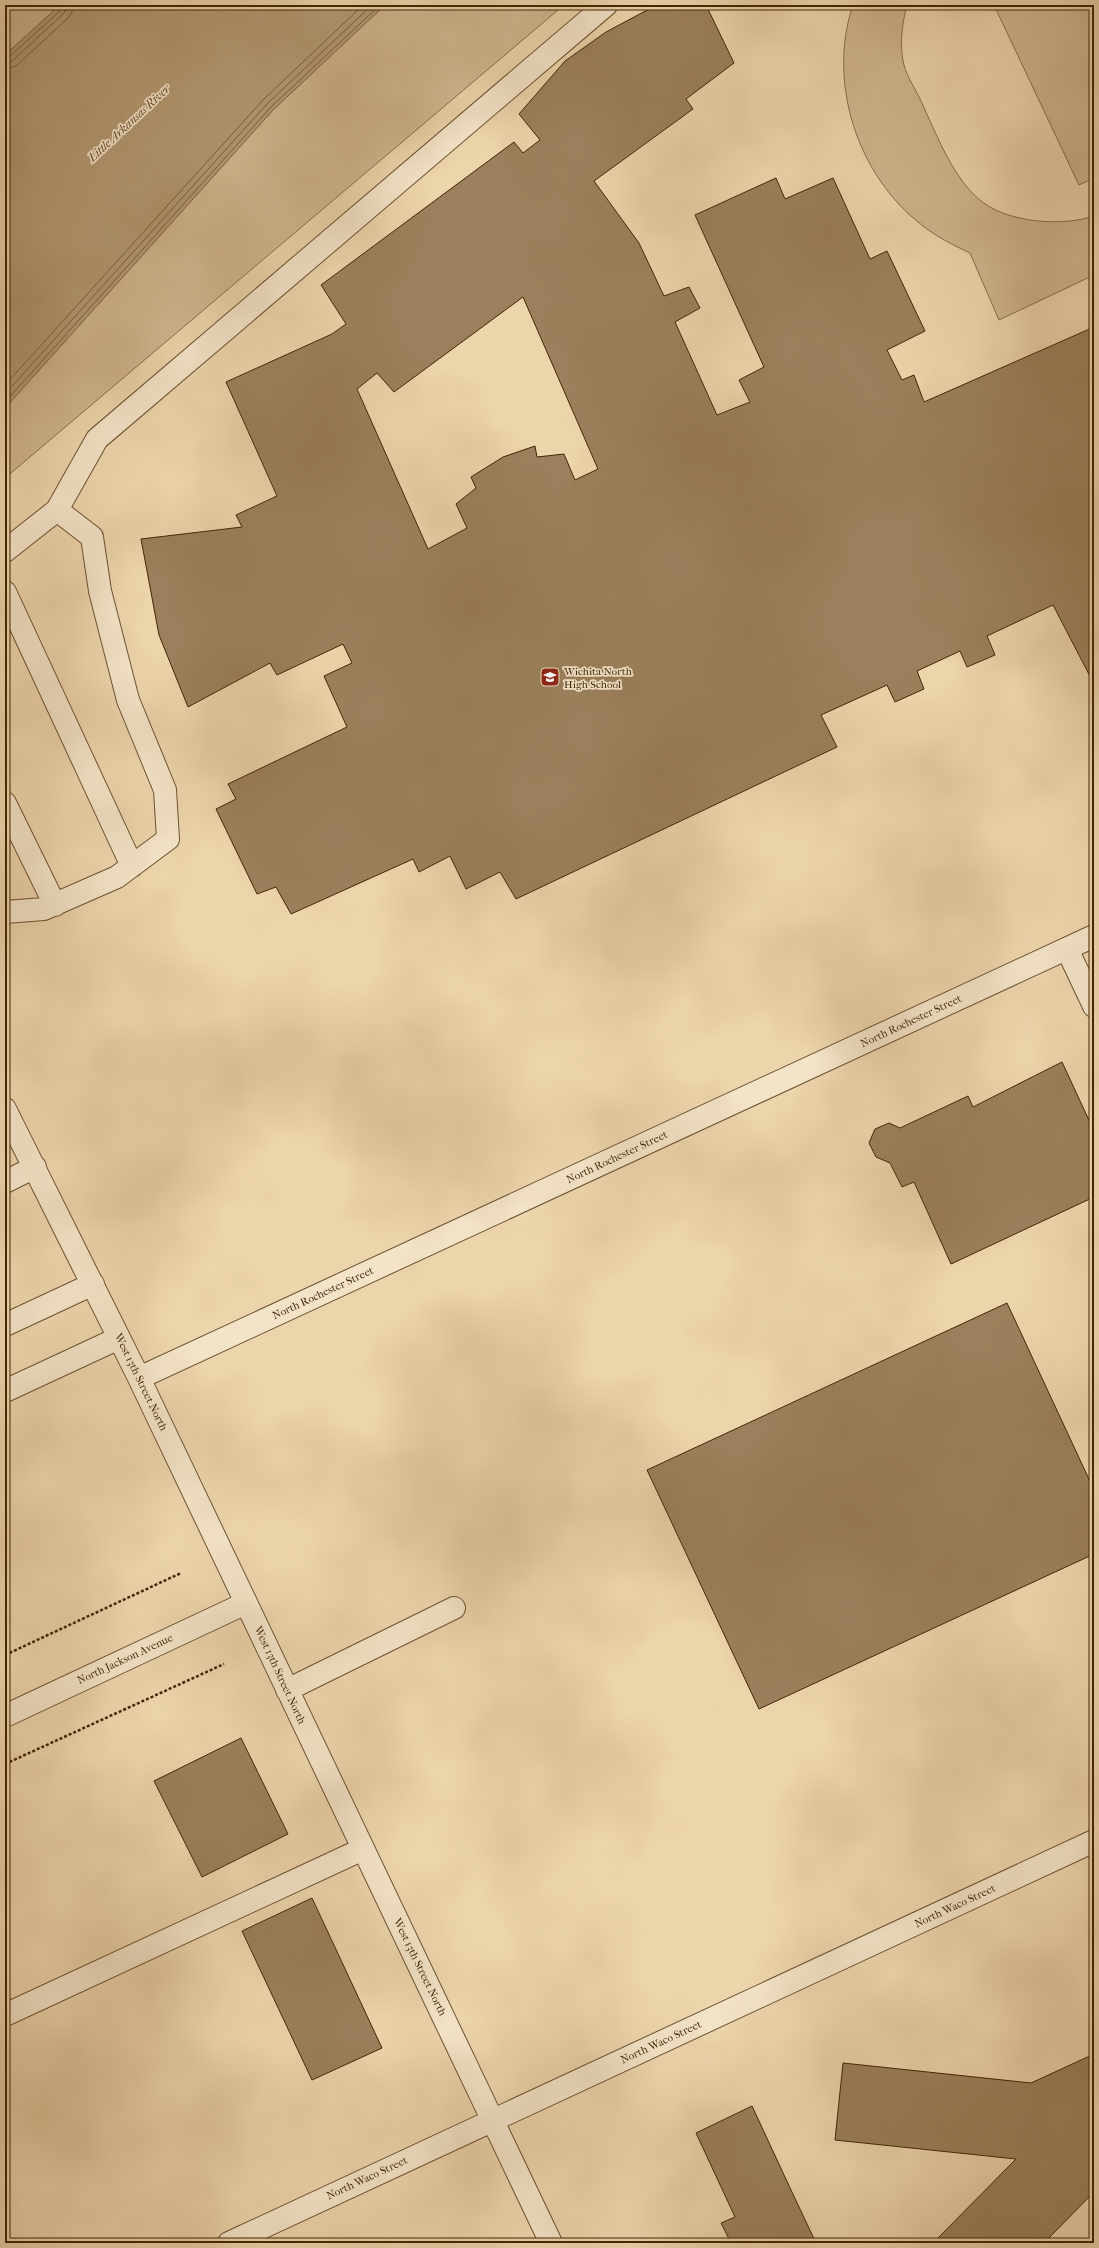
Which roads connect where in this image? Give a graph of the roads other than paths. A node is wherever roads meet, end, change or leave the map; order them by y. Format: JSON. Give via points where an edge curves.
{"nodes":[{"id":1,"x":606,"y":5,"type":"edge"},
{"id":2,"x":57,"y":510,"type":"junction"},
{"id":3,"x":5,"y":551,"type":"edge"},
{"id":4,"x":5,"y":592,"type":"edge"},
{"id":5,"x":5,"y":803,"type":"edge"},
{"id":6,"x":132,"y":866,"type":"junction"},
{"id":7,"x":55,"y":905,"type":"junction"},
{"id":8,"x":5,"y":912,"type":"edge"},
{"id":9,"x":1094,"y":936,"type":"edge"},
{"id":10,"x":1067,"y":948,"type":"junction"},
{"id":11,"x":1094,"y":1006,"type":"edge"},
{"id":12,"x":5,"y":1109,"type":"edge"},
{"id":13,"x":35,"y":1167,"type":"junction"},
{"id":14,"x":5,"y":1182,"type":"edge"},
{"id":15,"x":93,"y":1284,"type":"junction"},
{"id":16,"x":5,"y":1325,"type":"edge"},
{"id":17,"x":119,"y":1338,"type":"junction"},
{"id":18,"x":139,"y":1378,"type":"junction"},
{"id":19,"x":5,"y":1391,"type":"edge"},
{"id":20,"x":246,"y":1603,"type":"junction"},
{"id":21,"x":454,"y":1608,"type":"dead end"},
{"id":22,"x":288,"y":1690,"type":"junction"},
{"id":23,"x":5,"y":1716,"type":"edge"},
{"id":24,"x":1094,"y":1841,"type":"edge"},
{"id":25,"x":363,"y":1849,"type":"junction"},
{"id":26,"x":5,"y":2015,"type":"edge"},
{"id":27,"x":493,"y":2120,"type":"junction"},
{"id":28,"x":229,"y":2243,"type":"edge"},
{"id":29,"x":551,"y":2243,"type":"edge"}],
"edges":[{"from":1,"to":2,"type":"street","via":[[97,439]]},
{"from":2,"to":3,"type":"street"},
{"from":2,"to":6,"type":"street","via":[[92,537],[100,591],[128,700],[166,790],[168,839]]},
{"from":4,"to":6,"type":"street"},
{"from":5,"to":7,"type":"street"},
{"from":6,"to":7,"type":"street","via":[[117,877]]},
{"from":7,"to":8,"type":"street","via":[[44,909]]},
{"from":9,"to":10,"type":"street","name":"North Rochester Street"},
{"from":10,"to":11,"type":"street"},
{"from":10,"to":18,"type":"street","name":"North Rochester Street"},
{"from":12,"to":13,"type":"street","name":"West 13th Street North"},
{"from":13,"to":14,"type":"street"},
{"from":13,"to":15,"type":"street","name":"West 13th Street North"},
{"from":15,"to":16,"type":"street"},
{"from":15,"to":17,"type":"street","name":"West 13th Street North"},
{"from":17,"to":18,"type":"street","name":"West 13th Street North"},
{"from":17,"to":19,"type":"street"},
{"from":18,"to":20,"type":"street","name":"West 13th Street North"},
{"from":20,"to":22,"type":"street","name":"West 13th Street North"},
{"from":20,"to":23,"type":"street","name":"North Jackson Avenue"},
{"from":21,"to":22,"type":"street"},
{"from":22,"to":25,"type":"street","name":"West 13th Street North"},
{"from":24,"to":27,"type":"street","name":"North Waco Street"},
{"from":25,"to":26,"type":"street"},
{"from":25,"to":27,"type":"street","name":"West 13th Street North"},
{"from":27,"to":28,"type":"street","name":"North Waco Street"},
{"from":27,"to":29,"type":"street","name":"West 13th Street North"}]}
